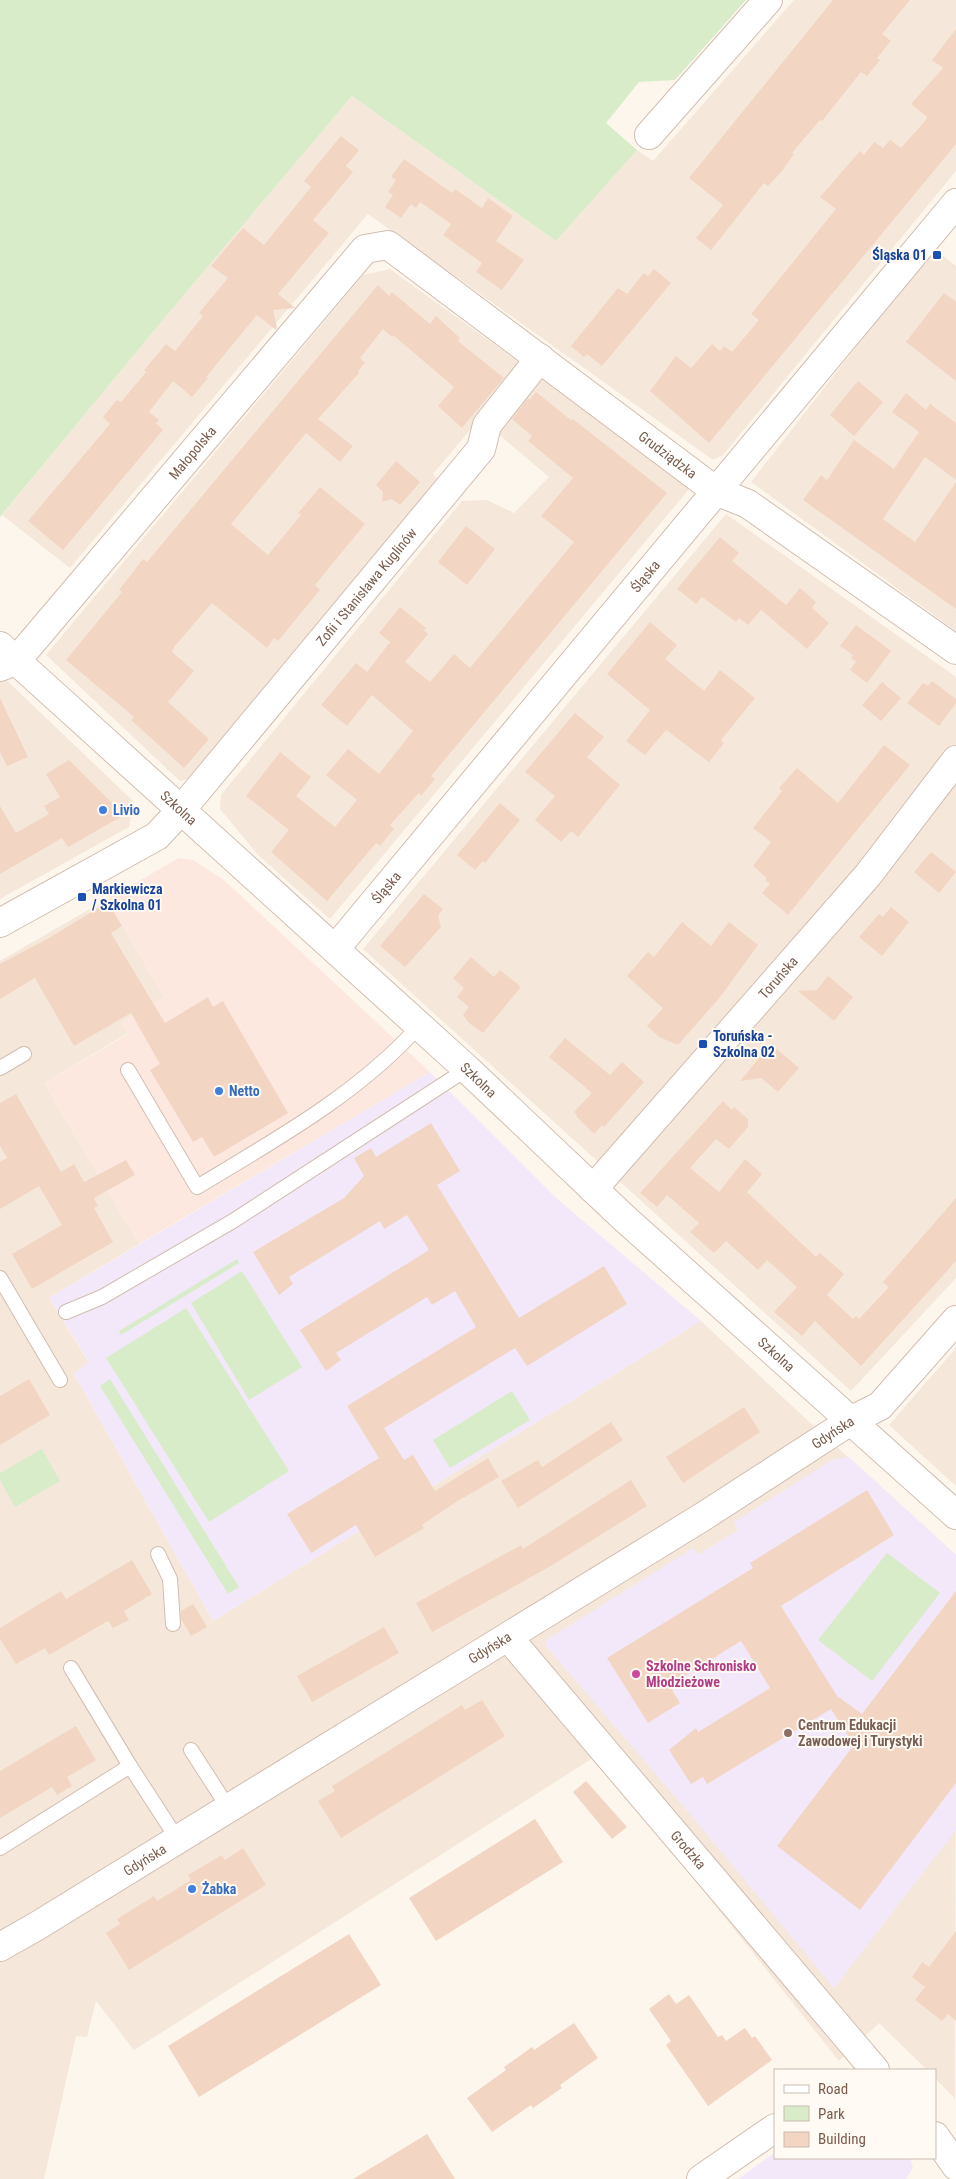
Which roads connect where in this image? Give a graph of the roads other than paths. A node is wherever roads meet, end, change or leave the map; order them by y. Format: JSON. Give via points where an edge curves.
{"nodes":[{"id":1,"x":768,"y":0,"type":"edge"},
{"id":2,"x":649,"y":135,"type":"dead end"},
{"id":3,"x":956,"y":203,"type":"edge"},
{"id":4,"x":388,"y":245,"type":"joint"},
{"id":5,"x":540,"y":358,"type":"junction"},
{"id":6,"x":716,"y":491,"type":"junction"},
{"id":7,"x":956,"y":650,"type":"edge"},
{"id":8,"x":5,"y":658,"type":"edge"},
{"id":9,"x":956,"y":760,"type":"edge"},
{"id":10,"x":181,"y":810,"type":"junction"},
{"id":11,"x":0,"y":923,"type":"edge"},
{"id":12,"x":335,"y":949,"type":"junction"},
{"id":13,"x":419,"y":1026,"type":"junction"},
{"id":14,"x":24,"y":1054,"type":"dead end"},
{"id":15,"x":0,"y":1068,"type":"edge"},
{"id":16,"x":128,"y":1070,"type":"dead end"},
{"id":17,"x":467,"y":1070,"type":"junction"},
{"id":18,"x":593,"y":1189,"type":"junction"},
{"id":19,"x":0,"y":1278,"type":"edge"},
{"id":20,"x":66,"y":1312,"type":"dead end"},
{"id":21,"x":956,"y":1320,"type":"edge"},
{"id":22,"x":60,"y":1380,"type":"dead end"},
{"id":23,"x":852,"y":1420,"type":"junction"},
{"id":24,"x":956,"y":1515,"type":"edge"},
{"id":25,"x":158,"y":1554,"type":"dead end"},
{"id":26,"x":173,"y":1624,"type":"dead end"},
{"id":27,"x":508,"y":1637,"type":"junction"},
{"id":28,"x":71,"y":1668,"type":"dead end"},
{"id":29,"x":191,"y":1750,"type":"dead end"},
{"id":30,"x":130,"y":1766,"type":"junction"},
{"id":31,"x":229,"y":1809,"type":"junction"},
{"id":32,"x":178,"y":1840,"type":"junction"},
{"id":33,"x":0,"y":1848,"type":"edge"},
{"id":34,"x":0,"y":1947,"type":"edge"},
{"id":35,"x":867,"y":2068,"type":"edge"},
{"id":36,"x":774,"y":2129,"type":"edge"},
{"id":37,"x":936,"y":2137,"type":"edge"},
{"id":38,"x":956,"y":2166,"type":"edge"},
{"id":39,"x":701,"y":2179,"type":"edge"}],
"edges":[{"from":1,"to":2,"type":"street"},
{"from":3,"to":6,"type":"street","name":"Śląska"},
{"from":4,"to":5,"type":"street","name":"Grudziądzka"},
{"from":4,"to":8,"type":"street","name":"Małopolska","via":[[365,249]]},
{"from":5,"to":6,"type":"street","name":"Grudziądzka"},
{"from":5,"to":10,"type":"street","name":"Zofii i Stanisława Kuglinów","via":[[487,425],[481,449]]},
{"from":6,"to":7,"type":"street","name":"Grudziądzka","via":[[748,504]]},
{"from":6,"to":12,"type":"street","name":"Śląska"},
{"from":8,"to":10,"type":"street","name":"Szkolna"},
{"from":9,"to":18,"type":"street","name":"Toruńska","via":[[868,875]]},
{"from":10,"to":11,"type":"street","name":"Zofii i Stanisława Kuglinów","via":[[157,836]]},
{"from":10,"to":12,"type":"street","name":"Szkolna"},
{"from":12,"to":13,"type":"street","name":"Szkolna"},
{"from":13,"to":16,"type":"lane","via":[[381,1064],[318,1112],[197,1187]]},
{"from":13,"to":17,"type":"street","name":"Szkolna"},
{"from":14,"to":15,"type":"lane"},
{"from":17,"to":18,"type":"street","name":"Szkolna"},
{"from":17,"to":20,"type":"lane","via":[[233,1221],[102,1297]]},
{"from":18,"to":23,"type":"street","name":"Szkolna"},
{"from":19,"to":22,"type":"lane"},
{"from":21,"to":23,"type":"street","name":"Gdyńska","via":[[880,1406]]},
{"from":23,"to":24,"type":"street","name":"Szkolna"},
{"from":23,"to":27,"type":"street","name":"Gdyńska"},
{"from":25,"to":26,"type":"lane","via":[[170,1579]]},
{"from":27,"to":31,"type":"street","name":"Gdyńska"},
{"from":27,"to":35,"type":"street","name":"Grodzka"},
{"from":28,"to":30,"type":"lane"},
{"from":29,"to":31,"type":"lane"},
{"from":30,"to":32,"type":"lane"},
{"from":30,"to":33,"type":"lane"},
{"from":31,"to":32,"type":"street","name":"Gdyńska"},
{"from":32,"to":34,"type":"street","name":"Gdyńska"},
{"from":36,"to":39,"type":"street"},
{"from":37,"to":38,"type":"street"}]}
